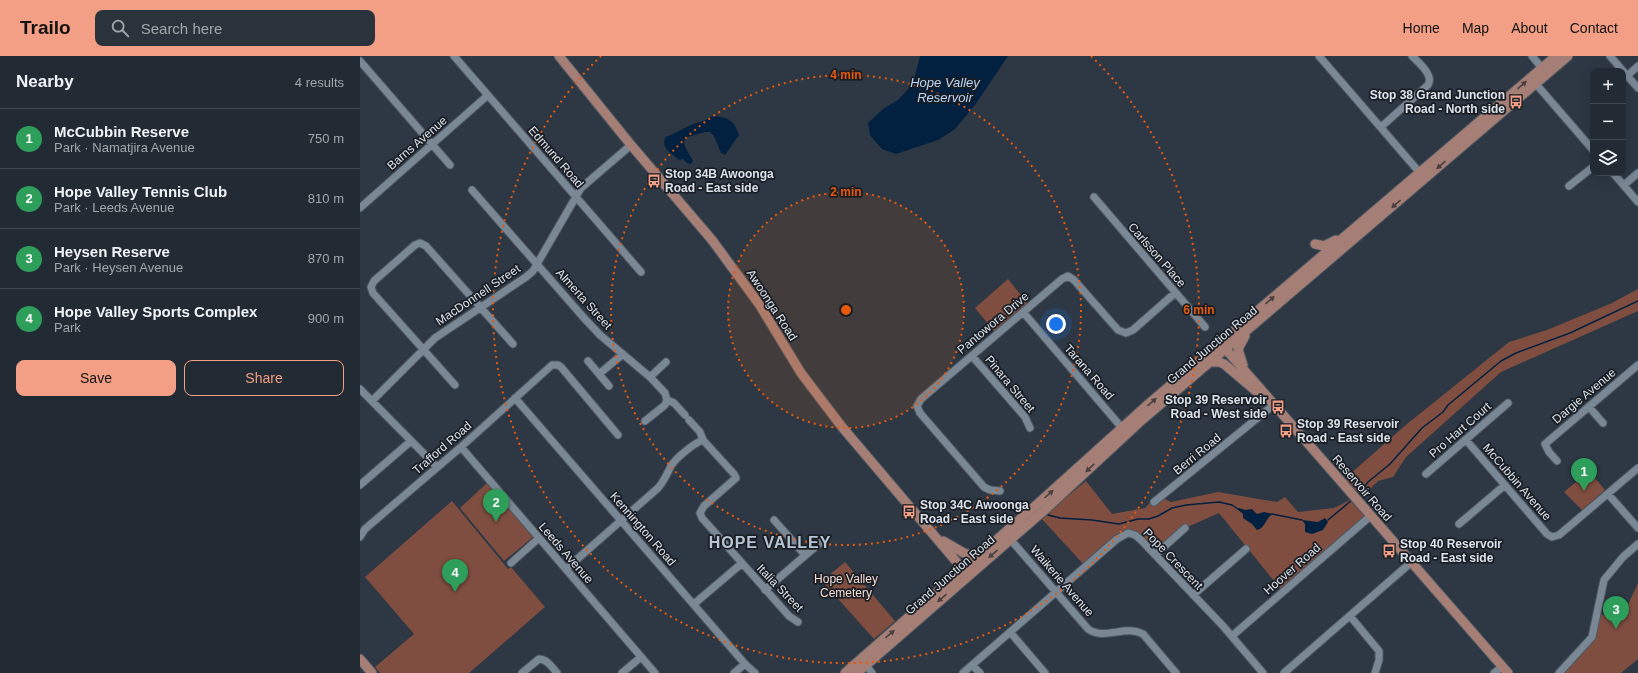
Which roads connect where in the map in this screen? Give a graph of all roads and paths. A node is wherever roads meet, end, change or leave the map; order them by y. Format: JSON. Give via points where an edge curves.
{"nodes":[{"id":1,"x":454,"y":56,"type":"edge"},
{"id":2,"x":559,"y":56,"type":"edge"},
{"id":3,"x":1319,"y":56,"type":"edge"},
{"id":4,"x":1412,"y":56,"type":"edge"},
{"id":5,"x":1532,"y":56,"type":"edge"},
{"id":6,"x":1556,"y":56,"type":"edge"},
{"id":7,"x":1568,"y":56,"type":"edge"},
{"id":8,"x":1610,"y":56,"type":"edge"},
{"id":9,"x":360,"y":61,"type":"edge"},
{"id":10,"x":1638,"y":66,"type":"edge"},
{"id":11,"x":1620,"y":68,"type":"edge"},
{"id":12,"x":363,"y":69,"type":"edge"},
{"id":13,"x":1545,"y":71,"type":"junction"},
{"id":14,"x":1626,"y":72,"type":"edge"},
{"id":15,"x":1626,"y":75,"type":"edge"},
{"id":16,"x":1536,"y":84,"type":"junction"},
{"id":17,"x":1638,"y":88,"type":"edge"},
{"id":18,"x":488,"y":95,"type":"junction"},
{"id":19,"x":1381,"y":127,"type":"junction"},
{"id":20,"x":1478,"y":133,"type":"junction"},
{"id":21,"x":432,"y":144,"type":"junction"},
{"id":22,"x":631,"y":145,"type":"junction"},
{"id":23,"x":1450,"y":147,"type":"junction"},
{"id":24,"x":1590,"y":147,"type":"edge"},
{"id":25,"x":450,"y":164,"type":"dead end"},
{"id":26,"x":1590,"y":169,"type":"edge"},
{"id":27,"x":1638,"y":172,"type":"edge"},
{"id":28,"x":1423,"y":176,"type":"junction"},
{"id":29,"x":1616,"y":176,"type":"edge"},
{"id":30,"x":1624,"y":185,"type":"junction"},
{"id":31,"x":1569,"y":186,"type":"dead end"},
{"id":32,"x":472,"y":190,"type":"dead end"},
{"id":33,"x":576,"y":196,"type":"junction"},
{"id":34,"x":1094,"y":197,"type":"dead end"},
{"id":35,"x":1638,"y":202,"type":"edge"},
{"id":36,"x":360,"y":208,"type":"edge"},
{"id":37,"x":1351,"y":232,"type":"junction"},
{"id":38,"x":1315,"y":244,"type":"dead end"},
{"id":39,"x":1323,"y":261,"type":"junction"},
{"id":40,"x":536,"y":263,"type":"junction"},
{"id":41,"x":641,"y":272,"type":"dead end"},
{"id":42,"x":1175,"y":293,"type":"junction"},
{"id":43,"x":481,"y":306,"type":"junction"},
{"id":44,"x":1023,"y":312,"type":"junction"},
{"id":45,"x":1255,"y":324,"type":"junction"},
{"id":46,"x":1205,"y":327,"type":"dead end"},
{"id":47,"x":513,"y":344,"type":"dead end"},
{"id":48,"x":1222,"y":347,"type":"junction"},
{"id":49,"x":423,"y":349,"type":"junction"},
{"id":50,"x":622,"y":354,"type":"junction"},
{"id":51,"x":972,"y":356,"type":"junction"},
{"id":52,"x":588,"y":361,"type":"dead end"},
{"id":53,"x":666,"y":362,"type":"dead end"},
{"id":54,"x":1210,"y":362,"type":"junction"},
{"id":55,"x":1638,"y":366,"type":"edge"},
{"id":56,"x":1247,"y":373,"type":"junction"},
{"id":57,"x":599,"y":374,"type":"junction"},
{"id":58,"x":650,"y":377,"type":"junction"},
{"id":59,"x":455,"y":386,"type":"dead end"},
{"id":60,"x":609,"y":386,"type":"dead end"},
{"id":61,"x":360,"y":389,"type":"edge"},
{"id":62,"x":1260,"y":395,"type":"junction"},
{"id":63,"x":515,"y":398,"type":"junction"},
{"id":64,"x":668,"y":400,"type":"junction"},
{"id":65,"x":372,"y":401,"type":"junction"},
{"id":66,"x":1508,"y":403,"type":"dead end"},
{"id":67,"x":1272,"y":406,"type":"junction"},
{"id":68,"x":1589,"y":406,"type":"junction"},
{"id":69,"x":1142,"y":420,"type":"junction"},
{"id":70,"x":645,"y":421,"type":"dead end"},
{"id":71,"x":1603,"y":422,"type":"dead end"},
{"id":72,"x":1030,"y":428,"type":"dead end"},
{"id":73,"x":1122,"y":428,"type":"junction"},
{"id":74,"x":618,"y":435,"type":"dead end"},
{"id":75,"x":703,"y":440,"type":"junction"},
{"id":76,"x":1466,"y":440,"type":"junction"},
{"id":77,"x":411,"y":441,"type":"junction"},
{"id":78,"x":1119,"y":442,"type":"junction"},
{"id":79,"x":461,"y":447,"type":"junction"},
{"id":80,"x":1557,"y":461,"type":"dead end"},
{"id":81,"x":437,"y":467,"type":"junction"},
{"id":82,"x":1638,"y":468,"type":"edge"},
{"id":83,"x":1426,"y":474,"type":"dead end"},
{"id":84,"x":360,"y":485,"type":"edge"},
{"id":85,"x":1505,"y":485,"type":"junction"},
{"id":86,"x":1000,"y":491,"type":"dead end"},
{"id":87,"x":1608,"y":494,"type":"junction"},
{"id":88,"x":1154,"y":502,"type":"dead end"},
{"id":89,"x":700,"y":513,"type":"joint"},
{"id":90,"x":1369,"y":518,"type":"junction"},
{"id":91,"x":621,"y":520,"type":"junction"},
{"id":92,"x":774,"y":520,"type":"dead end"},
{"id":93,"x":1459,"y":524,"type":"dead end"},
{"id":94,"x":1185,"y":528,"type":"dead end"},
{"id":95,"x":1638,"y":528,"type":"edge"},
{"id":96,"x":360,"y":537,"type":"edge"},
{"id":97,"x":539,"y":538,"type":"junction"},
{"id":98,"x":938,"y":538,"type":"junction"},
{"id":99,"x":1010,"y":539,"type":"junction"},
{"id":100,"x":822,"y":541,"type":"dead end"},
{"id":101,"x":1638,"y":544,"type":"edge"},
{"id":102,"x":1246,"y":549,"type":"dead end"},
{"id":103,"x":805,"y":555,"type":"junction"},
{"id":104,"x":1155,"y":555,"type":"junction"},
{"id":105,"x":977,"y":557,"type":"junction"},
{"id":106,"x":511,"y":563,"type":"dead end"},
{"id":107,"x":741,"y":564,"type":"junction"},
{"id":108,"x":1409,"y":564,"type":"junction"},
{"id":109,"x":566,"y":569,"type":"junction"},
{"id":110,"x":966,"y":572,"type":"junction"},
{"id":111,"x":765,"y":590,"type":"junction"},
{"id":112,"x":1057,"y":592,"type":"junction"},
{"id":113,"x":1193,"y":595,"type":"junction"},
{"id":114,"x":694,"y":604,"type":"junction"},
{"id":115,"x":1350,"y":616,"type":"junction"},
{"id":116,"x":798,"y":622,"type":"dead end"},
{"id":117,"x":1010,"y":632,"type":"junction"},
{"id":118,"x":1232,"y":636,"type":"junction"},
{"id":119,"x":641,"y":657,"type":"junction"},
{"id":120,"x":360,"y":659,"type":"edge"},
{"id":121,"x":863,"y":662,"type":"junction"},
{"id":122,"x":745,"y":664,"type":"junction"},
{"id":123,"x":972,"y":665,"type":"junction"},
{"id":124,"x":1501,"y":671,"type":"edge"},
{"id":125,"x":372,"y":673,"type":"edge"},
{"id":126,"x":522,"y":673,"type":"edge"},
{"id":127,"x":557,"y":673,"type":"edge"},
{"id":128,"x":622,"y":673,"type":"edge"},
{"id":129,"x":655,"y":673,"type":"edge"},
{"id":130,"x":734,"y":673,"type":"edge"},
{"id":131,"x":755,"y":673,"type":"edge"},
{"id":132,"x":845,"y":673,"type":"edge"},
{"id":133,"x":856,"y":673,"type":"edge"},
{"id":134,"x":872,"y":673,"type":"edge"},
{"id":135,"x":963,"y":673,"type":"edge"},
{"id":136,"x":980,"y":673,"type":"edge"},
{"id":137,"x":1045,"y":673,"type":"edge"},
{"id":138,"x":1176,"y":673,"type":"edge"},
{"id":139,"x":1263,"y":673,"type":"edge"},
{"id":140,"x":1284,"y":673,"type":"edge"},
{"id":141,"x":1375,"y":673,"type":"edge"},
{"id":142,"x":1559,"y":673,"type":"edge"}],
"edges":[{"from":1,"to":18,"type":"street","name":"Edmund Road"},
{"from":2,"to":22,"type":"main road","name":"Awoonga Road"},
{"from":3,"to":19,"type":"street"},
{"from":4,"to":19,"type":"street","via":[[1428,75],[1430,82]]},
{"from":5,"to":13,"type":"street"},
{"from":6,"to":13,"type":"main road","name":"Grand Junction Road"},
{"from":7,"to":13,"type":"main road","name":"Grand Junction Road"},
{"from":8,"to":11,"type":"street"},
{"from":9,"to":12,"type":"street"},
{"from":10,"to":14,"type":"street"},
{"from":12,"to":21,"type":"street"},
{"from":13,"to":16,"type":"main road","name":"Grand Junction Road"},
{"from":23,"to":13,"type":"main road","name":"Grand Junction Road","one_way":true},
{"from":15,"to":17,"type":"street"},
{"from":16,"to":20,"type":"main road","name":"Grand Junction Road"},
{"from":16,"to":24,"type":"street"},
{"from":18,"to":21,"type":"street","name":"Barns Avenue"},
{"from":18,"to":33,"type":"street","name":"Edmund Road"},
{"from":19,"to":28,"type":"street"},
{"from":20,"to":23,"type":"main road"},
{"from":20,"to":28,"type":"main road","name":"Grand Junction Road","one_way":true},
{"from":21,"to":25,"type":"street"},
{"from":21,"to":36,"type":"street","name":"Barns Avenue"},
{"from":22,"to":33,"type":"street","name":"MacDonnell Street","via":[[581,188]]},
{"from":22,"to":98,"type":"main road","name":"Awoonga Road","via":[[712,240],[759,304],[801,373],[842,427]]},
{"from":23,"to":28,"type":"main road","name":"Grand Junction Road"},
{"from":26,"to":31,"type":"street"},
{"from":27,"to":30,"type":"street"},
{"from":28,"to":37,"type":"main road","name":"Grand Junction Road"},
{"from":28,"to":39,"type":"main road","name":"Grand Junction Road","one_way":true},
{"from":29,"to":30,"type":"street"},
{"from":30,"to":35,"type":"street"},
{"from":32,"to":40,"type":"street","name":"Almerta Street"},
{"from":33,"to":40,"type":"street","name":"MacDonnell Street"},
{"from":33,"to":41,"type":"street","name":"Edmund Road"},
{"from":34,"to":42,"type":"street","name":"Carlsson Place"},
{"from":37,"to":38,"type":"main road","via":[[1326,245]]},
{"from":37,"to":39,"type":"main road","name":"Grand Junction Road"},
{"from":39,"to":45,"type":"main road","name":"Grand Junction Road"},
{"from":48,"to":39,"type":"main road","name":"Grand Junction Road","one_way":true},
{"from":40,"to":43,"type":"street","name":"MacDonnell Street","via":[[526,277]]},
{"from":40,"to":50,"type":"street","name":"Almerta Street","via":[[584,318]]},
{"from":42,"to":44,"type":"street","name":"Pantowora Drive","via":[[1133,330],[1126,333],[1118,330],[1068,276]]},
{"from":42,"to":46,"type":"street","name":"Carlsson Place"},
{"from":43,"to":47,"type":"street"},
{"from":43,"to":49,"type":"street","name":"MacDonnell Street"},
{"from":43,"to":49,"type":"street","via":[[426,246],[420,243],[415,245],[374,281],[371,287],[373,293]]},
{"from":44,"to":51,"type":"street","name":"Pantowora Drive"},
{"from":44,"to":73,"type":"street","name":"Tarana Road"},
{"from":45,"to":48,"type":"main road","name":"Grand Junction Road"},
{"from":45,"to":56,"type":"main road","via":[[1238,349]]},
{"from":48,"to":54,"type":"main road","name":"Grand Junction Road"},
{"from":48,"to":56,"type":"main road","name":"Reservoir Road"},
{"from":48,"to":62,"type":"main road","name":"Reservoir Road"},
{"from":73,"to":48,"type":"main road","name":"Grand Junction Road","one_way":true},
{"from":49,"to":59,"type":"street"},
{"from":49,"to":65,"type":"street","name":"MacDonnell Street"},
{"from":50,"to":57,"type":"street"},
{"from":50,"to":58,"type":"street","name":"Almerta Street"},
{"from":51,"to":72,"type":"street","name":"Pinara Street","via":[[1024,417]]},
{"from":51,"to":86,"type":"street","name":"Pantowora Drive","via":[[921,399],[917,406],[920,413],[984,487]]},
{"from":52,"to":57,"type":"street"},
{"from":53,"to":58,"type":"street"},
{"from":54,"to":62,"type":"main road","via":[[1224,364]]},
{"from":54,"to":69,"type":"main road","name":"Grand Junction Road"},
{"from":55,"to":68,"type":"street","name":"Dargie Avenue"},
{"from":56,"to":67,"type":"main road","name":"Reservoir Road"},
{"from":57,"to":60,"type":"street"},
{"from":58,"to":64,"type":"street","name":"Almerta Street"},
{"from":61,"to":65,"type":"street"},
{"from":62,"to":67,"type":"main road","name":"Reservoir Road"},
{"from":63,"to":74,"type":"street","name":"Trafford Road","via":[[552,365],[559,365]]},
{"from":63,"to":79,"type":"street","name":"Trafford Road"},
{"from":63,"to":91,"type":"street","name":"Kennington Road"},
{"from":64,"to":70,"type":"street"},
{"from":64,"to":75,"type":"street","name":"Almerta Street","via":[[674,403],[700,432]]},
{"from":65,"to":77,"type":"street"},
{"from":66,"to":76,"type":"street","name":"Pro Hart Court"},
{"from":67,"to":88,"type":"street","name":"Berri Road"},
{"from":67,"to":90,"type":"main road","name":"Reservoir Road"},
{"from":68,"to":71,"type":"street"},
{"from":68,"to":80,"type":"street","name":"Dargie Avenue","via":[[1545,444]]},
{"from":69,"to":73,"type":"main road","via":[[1130,427]]},
{"from":69,"to":78,"type":"main road","name":"Grand Junction Road"},
{"from":73,"to":78,"type":"main road"},
{"from":105,"to":73,"type":"main road","name":"Grand Junction Road","one_way":true},
{"from":75,"to":89,"type":"street","name":"Almerta Street","via":[[736,478],[704,506]]},
{"from":75,"to":91,"type":"street","via":[[698,441],[677,460],[658,488]]},
{"from":76,"to":83,"type":"street","name":"Pro Hart Court"},
{"from":76,"to":85,"type":"street","name":"McCubbin Avenue"},
{"from":77,"to":81,"type":"street"},
{"from":77,"to":84,"type":"street"},
{"from":78,"to":99,"type":"main road","name":"Grand Junction Road","one_way":true},
{"from":79,"to":81,"type":"street","name":"Trafford Road"},
{"from":79,"to":97,"type":"street","name":"Leeds Avenue"},
{"from":81,"to":96,"type":"street","name":"Trafford Road","via":[[365,529]]},
{"from":82,"to":87,"type":"street"},
{"from":85,"to":87,"type":"street","name":"McCubbin Avenue","via":[[1552,537],[1559,536]]},
{"from":85,"to":93,"type":"street"},
{"from":87,"to":95,"type":"street"},
{"from":89,"to":107,"type":"street","name":"Italia Street"},
{"from":90,"to":108,"type":"main road","name":"Reservoir Road"},
{"from":90,"to":118,"type":"street","name":"Hoover Road"},
{"from":91,"to":109,"type":"street"},
{"from":91,"to":114,"type":"street","name":"Kennington Road"},
{"from":92,"to":103,"type":"street"},
{"from":94,"to":104,"type":"street"},
{"from":97,"to":106,"type":"street"},
{"from":97,"to":109,"type":"street","name":"Leeds Avenue"},
{"from":98,"to":105,"type":"main road","via":[[964,553]]},
{"from":98,"to":110,"type":"main road","name":"Awoonga Road"},
{"from":99,"to":110,"type":"main road","name":"Grand Junction Road","one_way":true},
{"from":99,"to":112,"type":"street","name":"Waikerie Avenue"},
{"from":100,"to":103,"type":"street"},
{"from":101,"to":142,"type":"street","via":[[1604,580],[1592,637]]},
{"from":102,"to":113,"type":"street"},
{"from":103,"to":111,"type":"street"},
{"from":104,"to":112,"type":"street","name":"Pope Crescent","via":[[1135,535],[1122,535]]},
{"from":104,"to":113,"type":"street","name":"Pope Crescent"},
{"from":105,"to":110,"type":"main road","name":"Grand Junction Road"},
{"from":107,"to":111,"type":"street","name":"Italia Street"},
{"from":107,"to":114,"type":"street"},
{"from":108,"to":115,"type":"street"},
{"from":108,"to":124,"type":"main road","name":"Reservoir Road"},
{"from":109,"to":119,"type":"street","name":"Leeds Avenue"},
{"from":110,"to":121,"type":"main road","name":"Grand Junction Road"},
{"from":111,"to":116,"type":"street","name":"Italia Street"},
{"from":112,"to":117,"type":"street"},
{"from":112,"to":138,"type":"street","name":"Waikerie Avenue","via":[[1093,632],[1100,634],[1136,630],[1143,634]]},
{"from":113,"to":118,"type":"street","name":"Pope Crescent"},
{"from":114,"to":122,"type":"street","name":"Kennington Road"},
{"from":115,"to":140,"type":"street"},
{"from":115,"to":141,"type":"street","via":[[1379,651]]},
{"from":117,"to":123,"type":"street"},
{"from":117,"to":137,"type":"street"},
{"from":118,"to":139,"type":"street","name":"Pope Crescent"},
{"from":119,"to":128,"type":"street"},
{"from":119,"to":129,"type":"street","name":"Leeds Avenue"},
{"from":120,"to":125,"type":"main road"},
{"from":121,"to":132,"type":"main road","name":"Grand Junction Road"},
{"from":121,"to":133,"type":"main road","name":"Grand Junction Road"},
{"from":121,"to":134,"type":"street"},
{"from":122,"to":130,"type":"street"},
{"from":122,"to":131,"type":"street","name":"Kennington Road"},
{"from":123,"to":135,"type":"street"},
{"from":123,"to":136,"type":"street"},
{"from":126,"to":127,"type":"street","via":[[539,659],[547,662]]}]}
